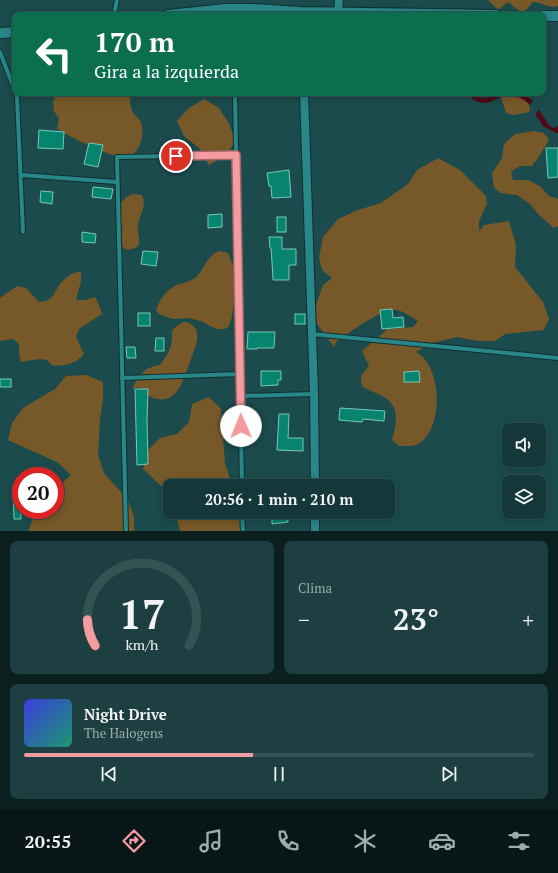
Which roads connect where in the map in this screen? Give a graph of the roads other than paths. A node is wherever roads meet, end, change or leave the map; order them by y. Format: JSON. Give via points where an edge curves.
{"nodes":[{"id":1,"x":117,"y":0,"type":"edge"},
{"id":2,"x":339,"y":0,"type":"edge"},
{"id":3,"x":115,"y":12,"type":"edge"},
{"id":4,"x":197,"y":12,"type":"edge"},
{"id":5,"x":289,"y":12,"type":"edge"},
{"id":6,"x":338,"y":12,"type":"edge"},
{"id":7,"x":546,"y":16,"type":"edge"},
{"id":8,"x":558,"y":16,"type":"edge"},
{"id":9,"x":12,"y":32,"type":"edge"},
{"id":10,"x":0,"y":33,"type":"edge"},
{"id":11,"x":0,"y":52,"type":"edge"},
{"id":12,"x":12,"y":84,"type":"edge"},
{"id":13,"x":17,"y":96,"type":"edge"},
{"id":14,"x":234,"y":96,"type":"edge"},
{"id":15,"x":304,"y":96,"type":"edge"},
{"id":16,"x":236,"y":155,"type":"junction"},
{"id":17,"x":21,"y":175,"type":"junction"},
{"id":18,"x":117,"y":182,"type":"junction"},
{"id":19,"x":24,"y":232,"type":"dead end"},
{"id":20,"x":312,"y":334,"type":"junction"},
{"id":21,"x":558,"y":358,"type":"edge"},
{"id":22,"x":240,"y":374,"type":"junction"},
{"id":23,"x":122,"y":378,"type":"junction"},
{"id":24,"x":314,"y":394,"type":"junction"},
{"id":25,"x":241,"y":396,"type":"junction"},
{"id":26,"x":242,"y":479,"type":"edge"},
{"id":27,"x":315,"y":479,"type":"edge"},
{"id":28,"x":242,"y":519,"type":"edge"},
{"id":29,"x":315,"y":519,"type":"edge"},
{"id":30,"x":126,"y":531,"type":"edge"},
{"id":31,"x":242,"y":531,"type":"edge"},
{"id":32,"x":315,"y":531,"type":"edge"}],
"edges":[{"from":1,"to":3,"type":"lane"},
{"from":2,"to":6,"type":"street"},
{"from":4,"to":5,"type":"main road","via":[[254,9]]},
{"from":7,"to":8,"type":"main road"},
{"from":9,"to":10,"type":"main road"},
{"from":11,"to":12,"type":"lane"},
{"from":13,"to":17,"type":"lane"},
{"from":14,"to":16,"type":"lane"},
{"from":15,"to":20,"type":"street"},
{"from":16,"to":18,"type":"lane","via":[[117,157]]},
{"from":16,"to":22,"type":"lane"},
{"from":17,"to":18,"type":"lane"},
{"from":17,"to":19,"type":"lane"},
{"from":18,"to":23,"type":"lane"},
{"from":20,"to":21,"type":"lane"},
{"from":20,"to":24,"type":"street"},
{"from":22,"to":23,"type":"lane"},
{"from":22,"to":25,"type":"lane"},
{"from":23,"to":30,"type":"lane"},
{"from":24,"to":25,"type":"lane"},
{"from":24,"to":27,"type":"street"},
{"from":25,"to":26,"type":"lane"},
{"from":28,"to":31,"type":"lane"},
{"from":29,"to":32,"type":"street"}]}
